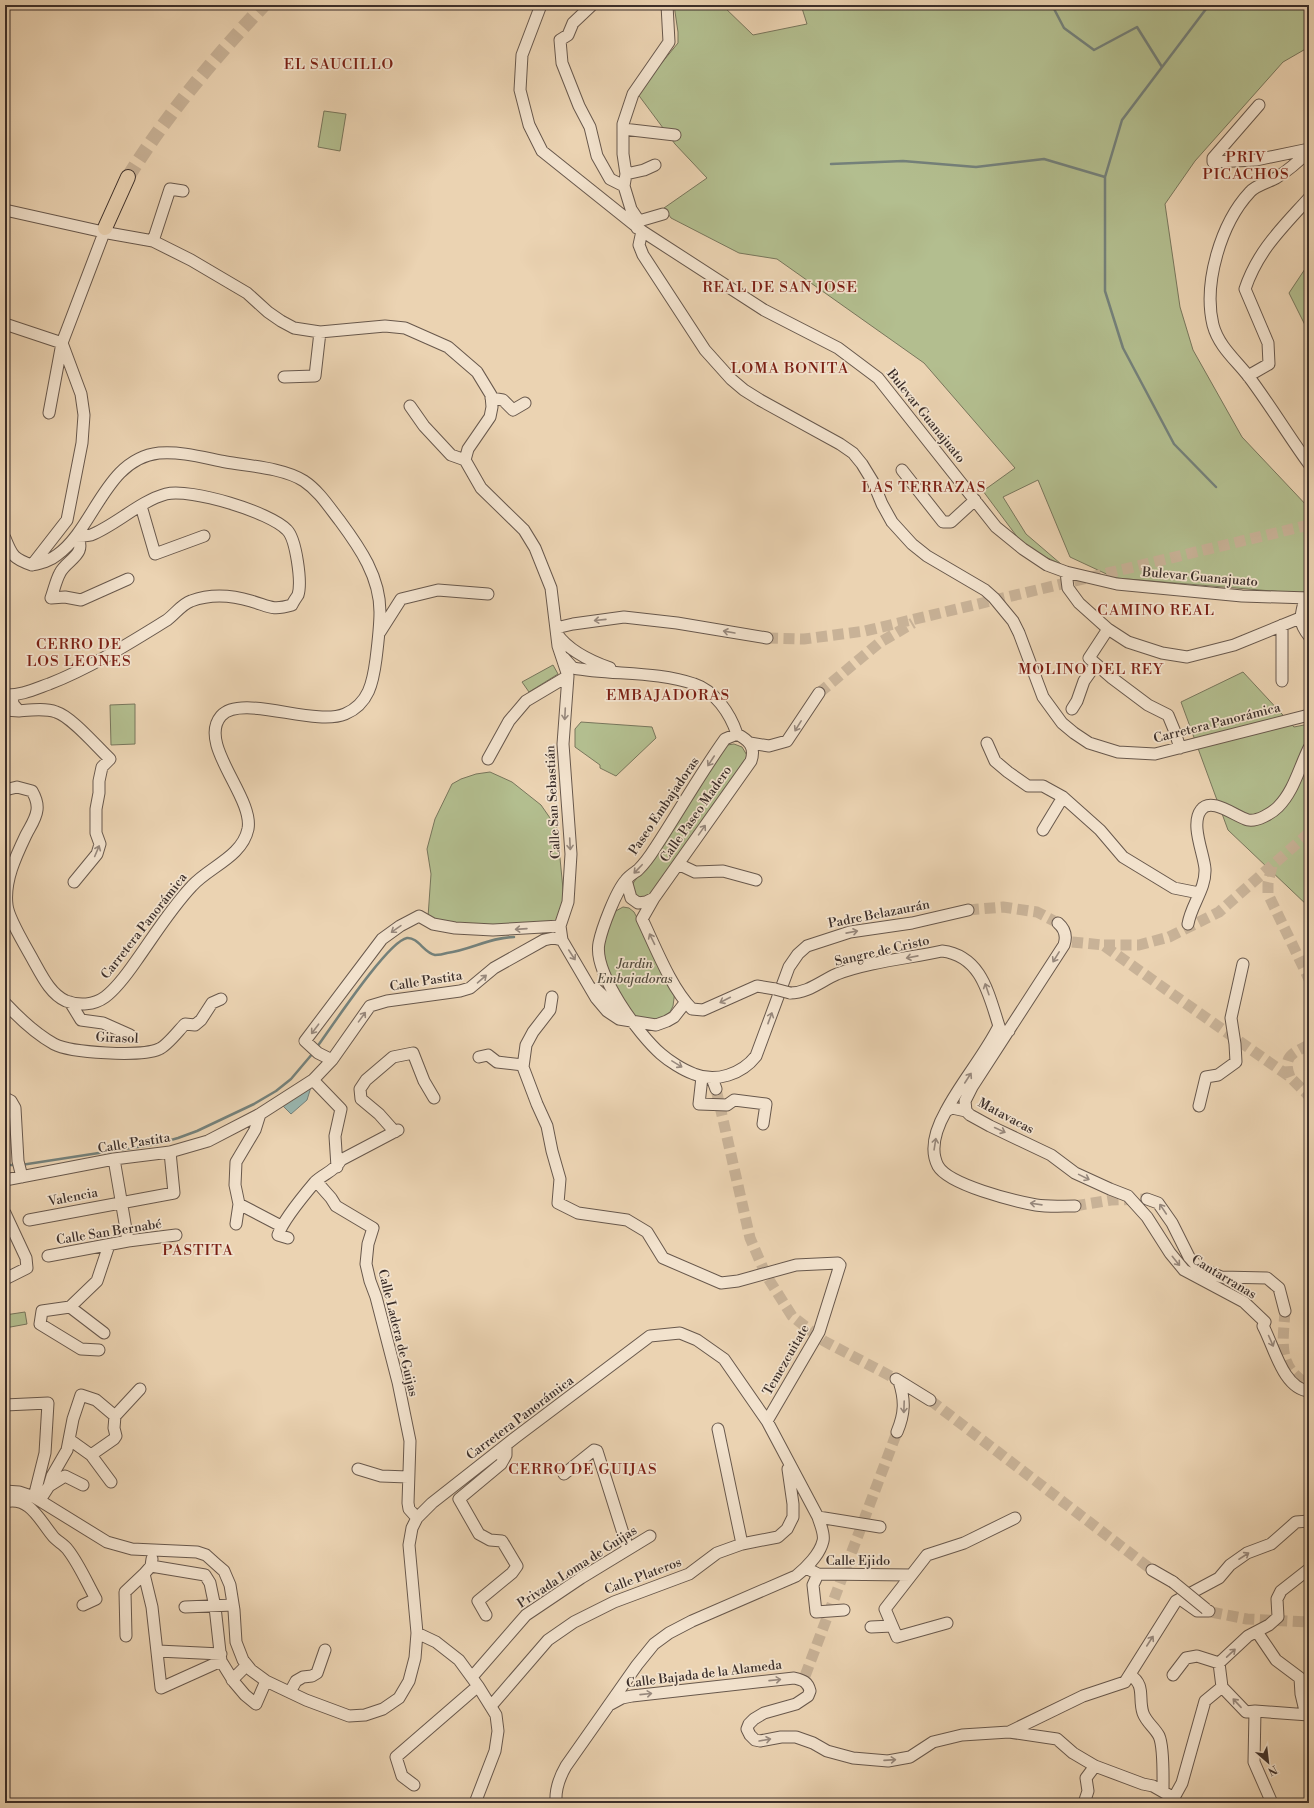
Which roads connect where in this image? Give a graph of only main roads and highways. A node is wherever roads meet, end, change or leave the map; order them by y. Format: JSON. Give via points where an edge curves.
{"nodes":[{"id":1,"x":128,"y":177,"type":"tunnel mouth"},
{"id":2,"x":104,"y":233,"type":"road end"}],
"edges":[{"from":1,"to":2,"type":"main road"}]}
